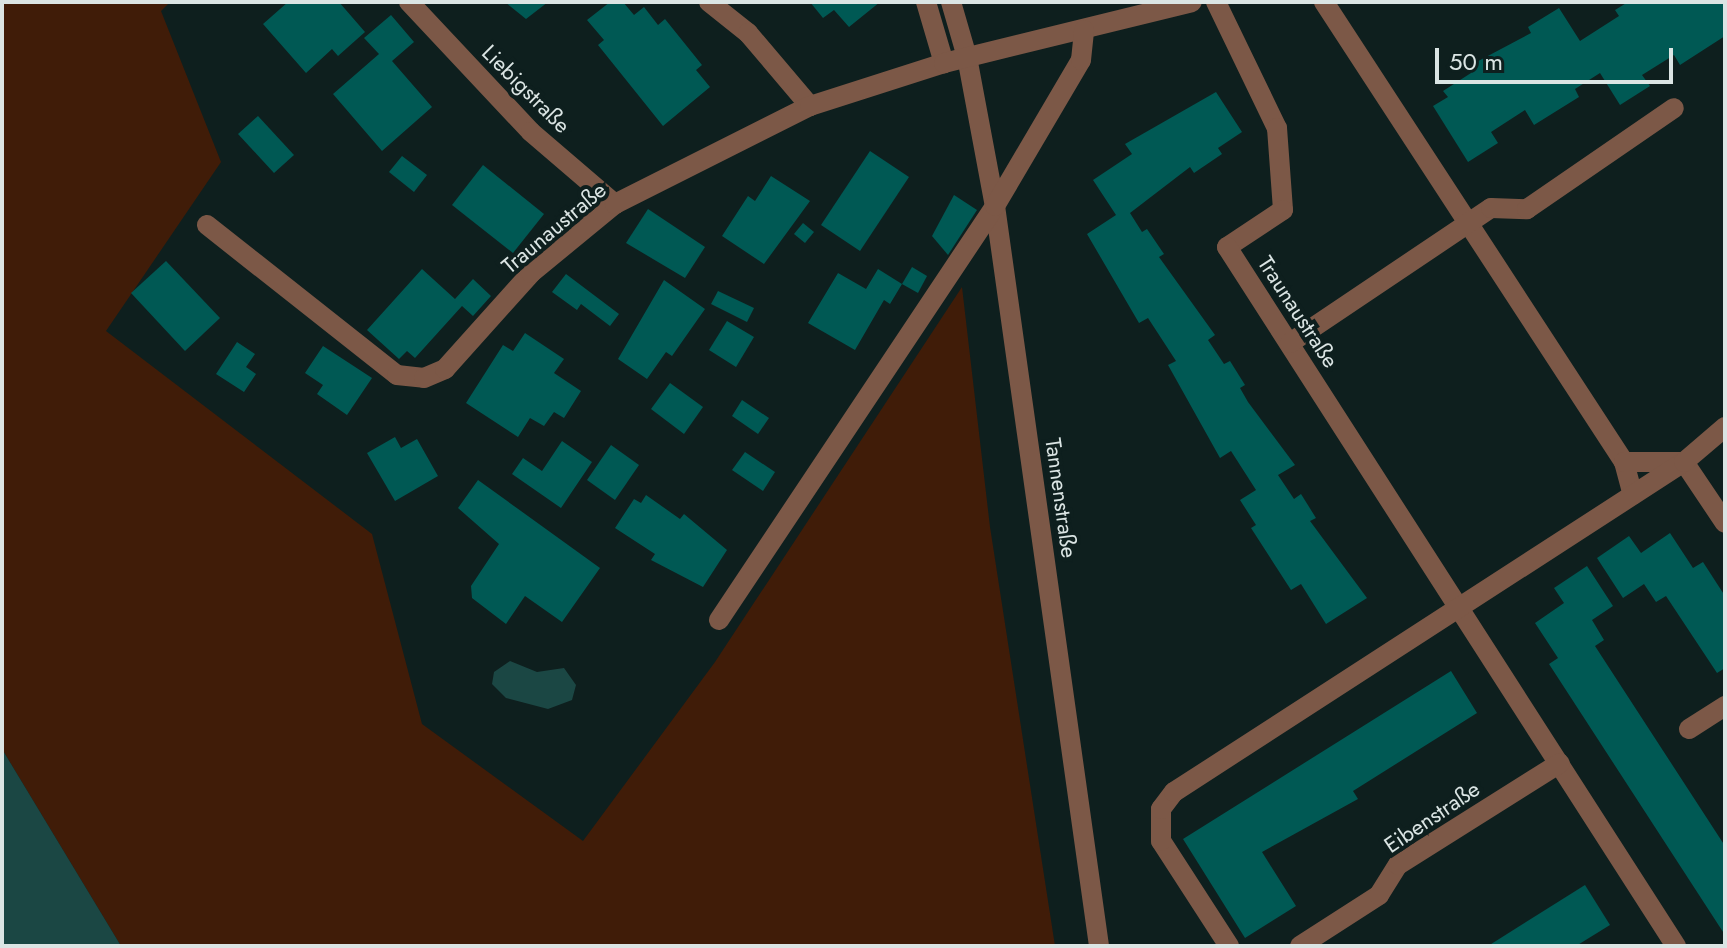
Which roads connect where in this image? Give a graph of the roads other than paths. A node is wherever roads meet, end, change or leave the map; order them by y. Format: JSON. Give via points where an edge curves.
{"nodes":[{"id":1,"x":409,"y":2,"type":"edge"},
{"id":2,"x":709,"y":2,"type":"edge"},
{"id":3,"x":926,"y":2,"type":"edge"},
{"id":4,"x":951,"y":2,"type":"edge"},
{"id":5,"x":1192,"y":2,"type":"edge"},
{"id":6,"x":1216,"y":2,"type":"edge"},
{"id":7,"x":1324,"y":2,"type":"edge"},
{"id":8,"x":1084,"y":30,"type":"junction"},
{"id":9,"x":967,"y":57,"type":"junction"},
{"id":10,"x":944,"y":63,"type":"junction"},
{"id":11,"x":810,"y":106,"type":"junction"},
{"id":12,"x":1674,"y":108,"type":"dead end"},
{"id":13,"x":615,"y":204,"type":"junction"},
{"id":14,"x":995,"y":206,"type":"junction"},
{"id":15,"x":1470,"y":223,"type":"junction"},
{"id":16,"x":207,"y":225,"type":"dead end"},
{"id":17,"x":1290,"y":343,"type":"junction"},
{"id":18,"x":1725,"y":427,"type":"edge"},
{"id":19,"x":1624,"y":462,"type":"junction"},
{"id":20,"x":1684,"y":462,"type":"junction"},
{"id":21,"x":1633,"y":495,"type":"junction"},
{"id":22,"x":1725,"y":523,"type":"edge"},
{"id":23,"x":1462,"y":606,"type":"junction"},
{"id":24,"x":719,"y":620,"type":"dead end"},
{"id":25,"x":1725,"y":706,"type":"edge"},
{"id":26,"x":1689,"y":729,"type":"dead end"},
{"id":27,"x":1560,"y":763,"type":"junction"},
{"id":28,"x":1665,"y":942,"type":"edge"},
{"id":29,"x":1099,"y":946,"type":"edge"},
{"id":30,"x":1229,"y":946,"type":"edge"},
{"id":31,"x":1300,"y":946,"type":"edge"}],
"edges":[{"from":1,"to":13,"type":"street","name":"Liebigstraße","via":[[531,132]]},
{"from":2,"to":11,"type":"street","via":[[748,33]]},
{"from":3,"to":10,"type":"street"},
{"from":4,"to":9,"type":"street","name":"Tannenstraße"},
{"from":5,"to":8,"type":"street","name":"Traunaustraße"},
{"from":6,"to":17,"type":"street","name":"Traunaustraße","via":[[1277,128],[1283,210],[1227,247]]},
{"from":7,"to":15,"type":"street"},
{"from":8,"to":9,"type":"street","name":"Traunaustraße"},
{"from":8,"to":14,"type":"street","via":[[1081,60]]},
{"from":9,"to":10,"type":"street","name":"Traunaustraße"},
{"from":9,"to":14,"type":"street","name":"Tannenstraße"},
{"from":10,"to":11,"type":"street","name":"Traunaustraße"},
{"from":11,"to":13,"type":"street","name":"Traunaustraße"},
{"from":12,"to":15,"type":"street","via":[[1527,209],[1491,208]]},
{"from":13,"to":16,"type":"street","name":"Traunaustraße","via":[[531,273],[445,369],[424,378],[397,375]]},
{"from":14,"to":24,"type":"street"},
{"from":14,"to":29,"type":"street","name":"Tannenstraße"},
{"from":15,"to":17,"type":"street"},
{"from":15,"to":19,"type":"street"},
{"from":17,"to":23,"type":"street","name":"Traunaustraße"},
{"from":18,"to":20,"type":"street"},
{"from":19,"to":20,"type":"street"},
{"from":19,"to":21,"type":"street"},
{"from":20,"to":21,"type":"street"},
{"from":20,"to":22,"type":"street"},
{"from":21,"to":23,"type":"street"},
{"from":23,"to":27,"type":"street"},
{"from":23,"to":30,"type":"street","via":[[1174,792],[1161,809],[1161,841]]},
{"from":25,"to":26,"type":"street"},
{"from":27,"to":28,"type":"street"},
{"from":27,"to":31,"type":"street","name":"Eibenstraße","via":[[1398,865],[1379,895]]}]}
